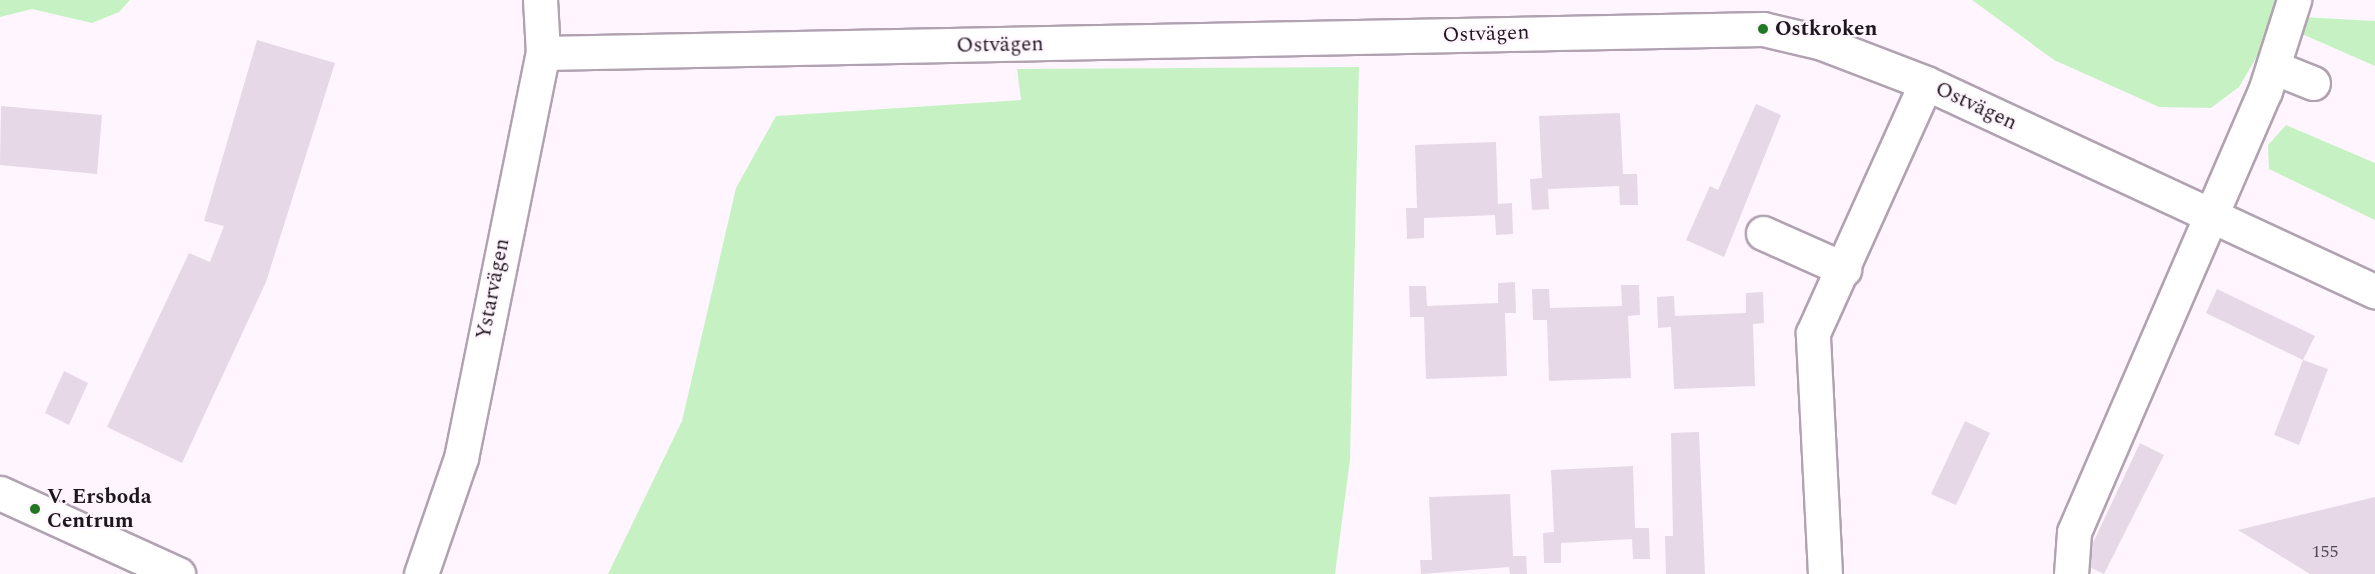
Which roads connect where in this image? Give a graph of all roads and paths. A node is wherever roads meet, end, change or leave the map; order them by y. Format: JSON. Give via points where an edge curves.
{"nodes":[{"id":1,"x":540,"y":0,"type":"edge"},
{"id":2,"x":2294,"y":0,"type":"edge"},
{"id":3,"x":543,"y":53,"type":"junction"},
{"id":4,"x":2273,"y":67,"type":"junction"},
{"id":5,"x":1926,"y":83,"type":"junction"},
{"id":6,"x":2313,"y":83,"type":"dead end"},
{"id":7,"x":2208,"y":214,"type":"junction"},
{"id":8,"x":1763,"y":233,"type":"dead end"},
{"id":9,"x":1844,"y":269,"type":"junction"},
{"id":10,"x":2375,"y":291,"type":"edge"},
{"id":11,"x":0,"y":493,"type":"edge"},
{"id":12,"x":178,"y":574,"type":"edge"},
{"id":13,"x":421,"y":574,"type":"edge"},
{"id":14,"x":1825,"y":574,"type":"edge"},
{"id":15,"x":2071,"y":574,"type":"edge"}],
"edges":[{"from":1,"to":3,"type":"street","name":"Ystarvägen"},
{"from":2,"to":4,"type":"street"},
{"from":3,"to":5,"type":"street","name":"Ostvägen","via":[[1735,26],[1822,43]]},
{"from":3,"to":13,"type":"street","name":"Ystarvägen","via":[[461,458]]},
{"from":4,"to":6,"type":"street"},
{"from":4,"to":7,"type":"street"},
{"from":5,"to":7,"type":"street","name":"Ostvägen"},
{"from":5,"to":9,"type":"street"},
{"from":7,"to":10,"type":"street","name":"Ostvägen"},
{"from":7,"to":15,"type":"street","via":[[2074,532]]},
{"from":8,"to":9,"type":"street"},
{"from":9,"to":14,"type":"street","via":[[1814,333]]},
{"from":11,"to":12,"type":"street"}]}
